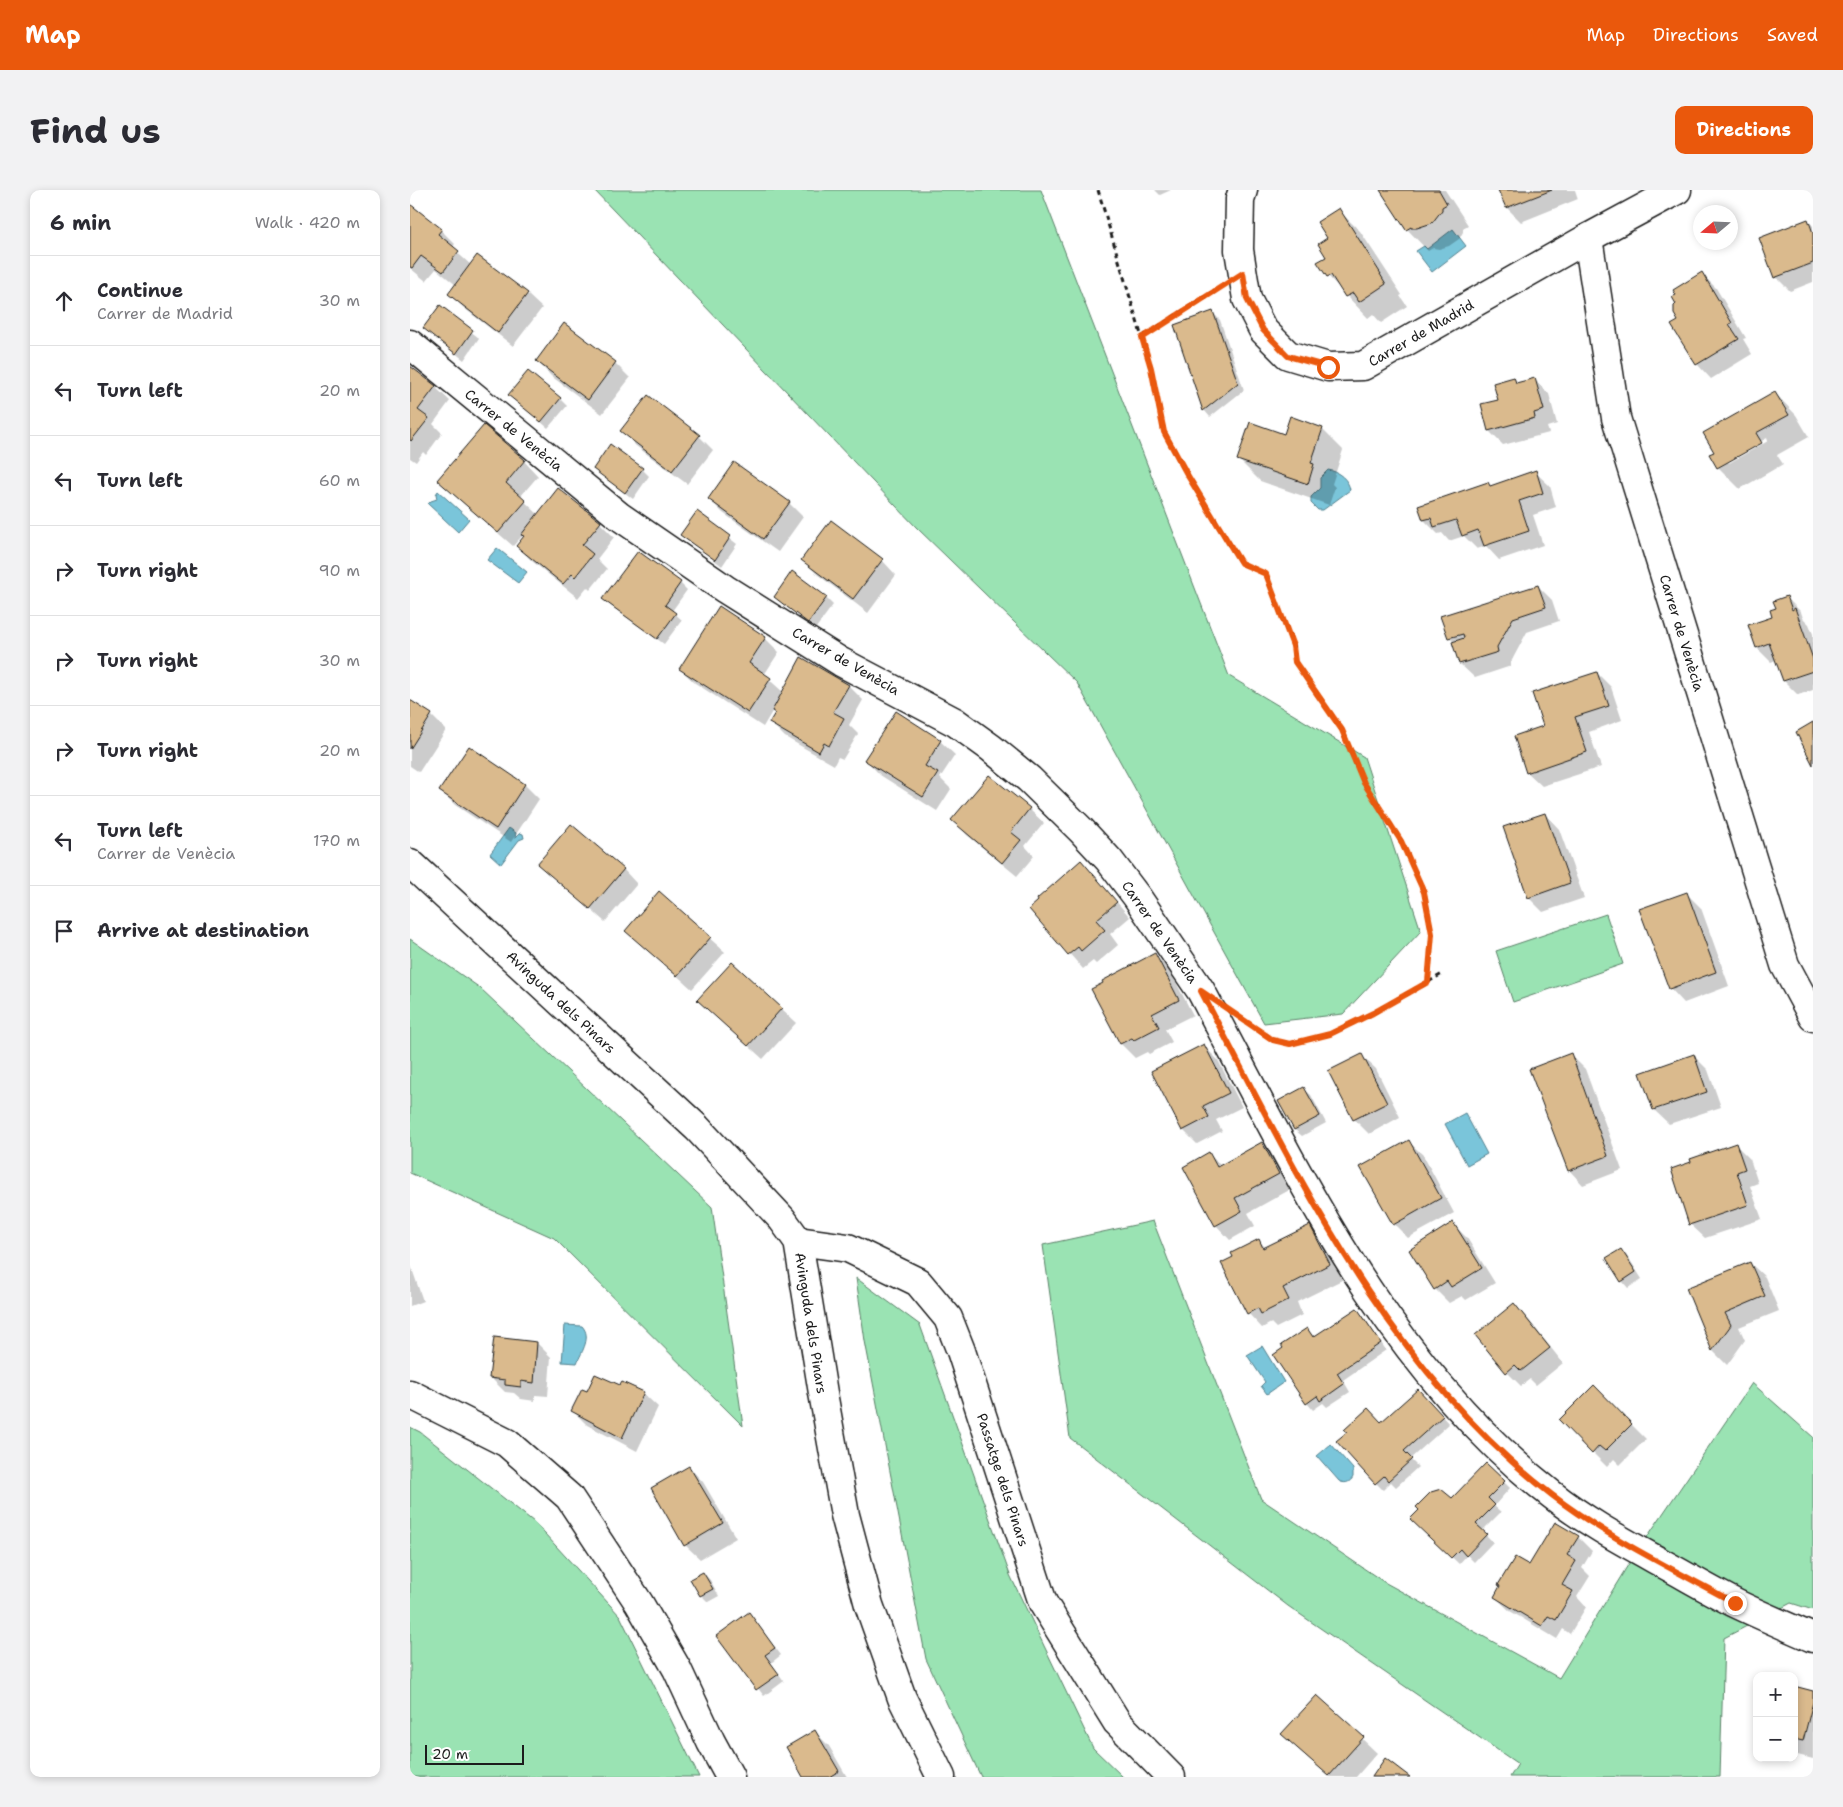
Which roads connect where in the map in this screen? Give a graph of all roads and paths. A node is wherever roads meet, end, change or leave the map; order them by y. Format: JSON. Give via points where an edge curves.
{"nodes":[{"id":1,"x":1098,"y":190,"type":"edge"},
{"id":2,"x":1243,"y":190,"type":"edge"},
{"id":3,"x":1677,"y":190,"type":"edge"},
{"id":4,"x":1588,"y":238,"type":"junction"},
{"id":5,"x":1243,"y":273,"type":"junction"},
{"id":6,"x":1142,"y":338,"type":"junction"},
{"id":7,"x":410,"y":344,"type":"edge"},
{"id":8,"x":410,"y":863,"type":"edge"},
{"id":9,"x":1444,"y":973,"type":"dead end"},
{"id":10,"x":1428,"y":982,"type":"junction"},
{"id":11,"x":1813,"y":1017,"type":"edge"},
{"id":12,"x":1257,"y":1029,"type":"dead end"},
{"id":13,"x":798,"y":1241,"type":"junction"},
{"id":14,"x":410,"y":1394,"type":"edge"},
{"id":15,"x":1813,"y":1638,"type":"edge"},
{"id":16,"x":730,"y":1777,"type":"edge"},
{"id":17,"x":942,"y":1777,"type":"edge"},
{"id":18,"x":1171,"y":1777,"type":"edge"}],
"edges":[{"from":1,"to":6,"type":"path"},
{"from":2,"to":5,"type":"street","name":"Carrer de Madrid","via":[[1239,250]]},
{"from":3,"to":4,"type":"street","name":"Carrer de Madrid"},
{"from":4,"to":5,"type":"street","name":"Carrer de Madrid","via":[[1363,366],[1328,367],[1288,356],[1263,330],[1247,299]]},
{"from":4,"to":11,"type":"street","name":"Carrer de Venècia","via":[[1616,418],[1786,965]]},
{"from":5,"to":6,"type":"path"},
{"from":6,"to":10,"type":"path","via":[[1164,432],[1241,563],[1266,574],[1293,646],[1295,662],[1342,730],[1364,783],[1401,841],[1424,892],[1432,934]]},
{"from":7,"to":15,"type":"street","name":"Carrer de Venècia","via":[[619,516],[725,589],[833,656],[955,722],[1029,779],[1109,860],[1181,961],[1201,991],[1310,1198],[1372,1298],[1471,1422],[1551,1494],[1598,1528],[1735,1603]]},
{"from":8,"to":13,"type":"street","name":"Avinguda dels Pinars","via":[[698,1128],[782,1219]]},
{"from":9,"to":10,"type":"path"},
{"from":10,"to":12,"type":"path","via":[[1330,1034],[1290,1044],[1273,1040]]},
{"from":13,"to":17,"type":"street","name":"Avinguda dels Pinars","via":[[845,1515],[867,1596],[902,1698]]},
{"from":13,"to":18,"type":"street","name":"Passatge dels Pinars","via":[[848,1248],[918,1282],[948,1318],[1043,1603],[1117,1722]]},
{"from":14,"to":16,"type":"street","via":[[507,1443],[569,1496],[639,1602],[677,1669]]}]}
